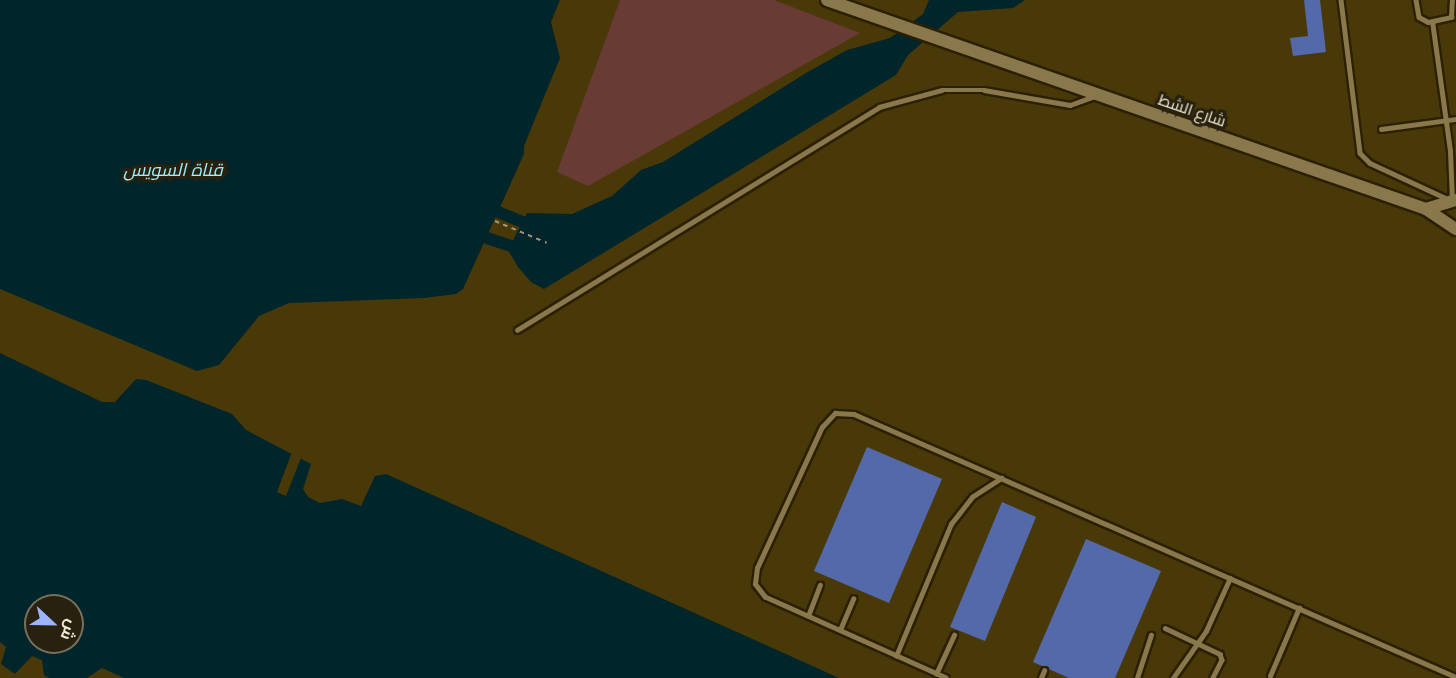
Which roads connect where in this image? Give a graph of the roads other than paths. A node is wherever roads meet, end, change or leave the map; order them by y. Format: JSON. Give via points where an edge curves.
{"nodes":[{"id":1,"x":827,"y":0,"type":"edge"},
{"id":2,"x":1341,"y":0,"type":"edge"},
{"id":3,"x":1416,"y":0,"type":"edge"},
{"id":4,"x":1452,"y":0,"type":"edge"},
{"id":5,"x":1431,"y":22,"type":"junction"},
{"id":6,"x":1097,"y":95,"type":"junction"},
{"id":7,"x":1456,"y":119,"type":"edge"},
{"id":8,"x":1445,"y":120,"type":"junction"},
{"id":9,"x":1381,"y":129,"type":"dead end"},
{"id":10,"x":1454,"y":200,"type":"edge"},
{"id":11,"x":1426,"y":209,"type":"junction"},
{"id":12,"x":1456,"y":229,"type":"edge"},
{"id":13,"x":517,"y":330,"type":"dead end"},
{"id":14,"x":1001,"y":478,"type":"junction"},
{"id":15,"x":1230,"y":578,"type":"junction"},
{"id":16,"x":820,"y":585,"type":"dead end"},
{"id":17,"x":853,"y":599,"type":"dead end"},
{"id":18,"x":1299,"y":608,"type":"junction"},
{"id":19,"x":808,"y":616,"type":"junction"},
{"id":20,"x":1165,"y":628,"type":"dead end"},
{"id":21,"x":840,"y":630,"type":"junction"},
{"id":22,"x":954,"y":635,"type":"dead end"},
{"id":23,"x":1151,"y":635,"type":"dead end"},
{"id":24,"x":1199,"y":644,"type":"junction"},
{"id":25,"x":896,"y":656,"type":"junction"},
{"id":26,"x":1044,"y":670,"type":"dead end"},
{"id":27,"x":936,"y":674,"type":"junction"},
{"id":28,"x":1270,"y":676,"type":"dead end"},
{"id":29,"x":1448,"y":676,"type":"edge"},
{"id":30,"x":1456,"y":677,"type":"edge"},
{"id":31,"x":945,"y":678,"type":"edge"},
{"id":32,"x":1041,"y":678,"type":"edge"},
{"id":33,"x":1137,"y":678,"type":"edge"},
{"id":34,"x":1173,"y":678,"type":"edge"},
{"id":35,"x":1213,"y":678,"type":"edge"}],
"edges":[{"from":1,"to":6,"type":"street","name":"شارع الشط"},
{"from":2,"to":10,"type":"lane","via":[[1360,153],[1370,163]]},
{"from":3,"to":5,"type":"lane","via":[[1419,17]]},
{"from":4,"to":5,"type":"lane","via":[[1451,17]]},
{"from":5,"to":8,"type":"lane"},
{"from":6,"to":11,"type":"street","name":"شارع الشط"},
{"from":6,"to":13,"type":"lane","via":[[1070,105],[984,90],[942,90],[879,108]]},
{"from":7,"to":8,"type":"lane"},
{"from":8,"to":9,"type":"lane"},
{"from":8,"to":10,"type":"lane"},
{"from":10,"to":11,"type":"street"},
{"from":11,"to":12,"type":"street","name":"شارع الشط"},
{"from":14,"to":15,"type":"lane"},
{"from":14,"to":19,"type":"lane","via":[[854,414],[845,412],[827,418],[754,576],[765,597]]},
{"from":14,"to":25,"type":"lane","via":[[972,497],[951,524]]},
{"from":15,"to":18,"type":"lane"},
{"from":15,"to":24,"type":"lane"},
{"from":16,"to":19,"type":"lane"},
{"from":17,"to":21,"type":"lane"},
{"from":18,"to":28,"type":"lane"},
{"from":18,"to":29,"type":"lane"},
{"from":19,"to":21,"type":"lane"},
{"from":20,"to":24,"type":"lane"},
{"from":21,"to":25,"type":"lane"},
{"from":22,"to":27,"type":"lane"},
{"from":23,"to":33,"type":"lane"},
{"from":24,"to":34,"type":"lane"},
{"from":24,"to":35,"type":"lane","via":[[1222,655]]},
{"from":25,"to":27,"type":"lane"},
{"from":26,"to":32,"type":"lane"},
{"from":27,"to":31,"type":"lane"},
{"from":29,"to":30,"type":"lane"}]}
